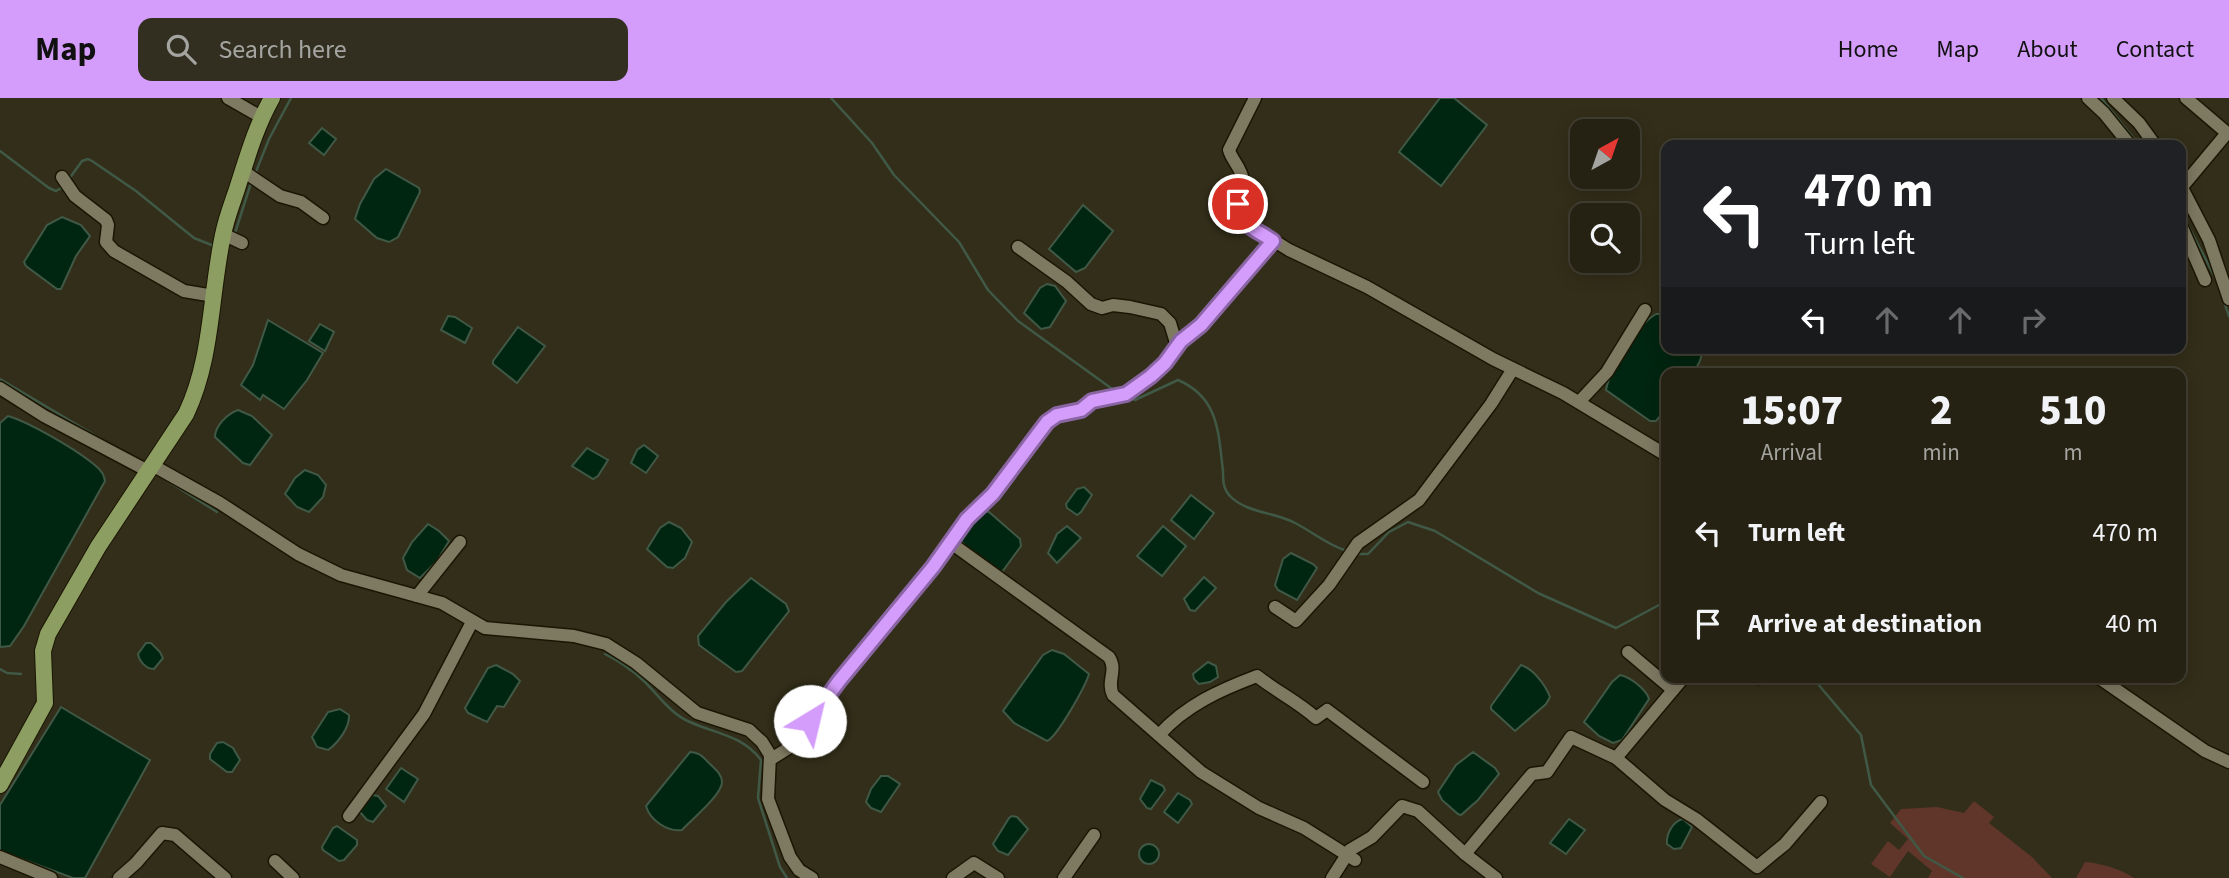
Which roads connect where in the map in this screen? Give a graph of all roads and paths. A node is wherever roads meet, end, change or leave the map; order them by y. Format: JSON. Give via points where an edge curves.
{"nodes":[{"id":1,"x":228,"y":98,"type":"edge"},
{"id":2,"x":272,"y":98,"type":"edge"},
{"id":3,"x":1255,"y":98,"type":"edge"},
{"id":4,"x":2088,"y":98,"type":"edge"},
{"id":5,"x":2113,"y":98,"type":"edge"},
{"id":6,"x":2186,"y":98,"type":"edge"},
{"id":7,"x":261,"y":117,"type":"junction"},
{"id":8,"x":2126,"y":140,"type":"edge"},
{"id":9,"x":2151,"y":140,"type":"edge"},
{"id":10,"x":249,"y":175,"type":"junction"},
{"id":11,"x":2186,"y":180,"type":"edge"},
{"id":12,"x":65,"y":182,"type":"dead end"},
{"id":13,"x":2186,"y":196,"type":"edge"},
{"id":14,"x":323,"y":218,"type":"dead end"},
{"id":15,"x":2186,"y":237,"type":"edge"},
{"id":16,"x":1273,"y":241,"type":"junction"},
{"id":17,"x":1018,"y":247,"type":"dead end"},
{"id":18,"x":2205,"y":280,"type":"dead end"},
{"id":19,"x":214,"y":296,"type":"junction"},
{"id":20,"x":2229,"y":299,"type":"edge"},
{"id":21,"x":1644,"y":310,"type":"dead end"},
{"id":22,"x":1177,"y":346,"type":"junction"},
{"id":23,"x":1513,"y":369,"type":"junction"},
{"id":24,"x":0,"y":388,"type":"edge"},
{"id":25,"x":1579,"y":402,"type":"junction"},
{"id":26,"x":1661,"y":452,"type":"edge"},
{"id":27,"x":150,"y":468,"type":"junction"},
{"id":28,"x":460,"y":542,"type":"dead end"},
{"id":29,"x":951,"y":543,"type":"junction"},
{"id":30,"x":417,"y":596,"type":"junction"},
{"id":31,"x":1275,"y":607,"type":"dead end"},
{"id":32,"x":472,"y":622,"type":"junction"},
{"id":33,"x":1628,"y":652,"type":"dead end"},
{"id":34,"x":1661,"y":680,"type":"edge"},
{"id":35,"x":1665,"y":683,"type":"edge"},
{"id":36,"x":1679,"y":683,"type":"edge"},
{"id":37,"x":2107,"y":683,"type":"edge"},
{"id":38,"x":1673,"y":690,"type":"junction"},
{"id":39,"x":1159,"y":735,"type":"junction"},
{"id":40,"x":1616,"y":758,"type":"junction"},
{"id":41,"x":771,"y":759,"type":"junction"},
{"id":42,"x":2229,"y":762,"type":"edge"},
{"id":43,"x":1423,"y":782,"type":"dead end"},
{"id":44,"x":0,"y":785,"type":"edge"},
{"id":45,"x":1821,"y":802,"type":"dead end"},
{"id":46,"x":349,"y":816,"type":"dead end"},
{"id":47,"x":1094,"y":835,"type":"dead end"},
{"id":48,"x":1465,"y":854,"type":"junction"},
{"id":49,"x":0,"y":857,"type":"edge"},
{"id":50,"x":1350,"y":857,"type":"junction"},
{"id":51,"x":275,"y":861,"type":"dead end"},
{"id":52,"x":1754,"y":872,"type":"edge"},
{"id":53,"x":51,"y":878,"type":"edge"},
{"id":54,"x":119,"y":878,"type":"edge"},
{"id":55,"x":225,"y":878,"type":"edge"},
{"id":56,"x":293,"y":878,"type":"edge"},
{"id":57,"x":812,"y":878,"type":"edge"},
{"id":58,"x":953,"y":878,"type":"edge"},
{"id":59,"x":998,"y":878,"type":"edge"},
{"id":60,"x":1064,"y":878,"type":"edge"},
{"id":61,"x":1332,"y":878,"type":"edge"},
{"id":62,"x":1496,"y":878,"type":"edge"}],
"edges":[{"from":1,"to":7,"type":"street"},
{"from":2,"to":7,"type":"main road"},
{"from":3,"to":16,"type":"street","via":[[1229,153],[1243,177],[1239,218]]},
{"from":4,"to":8,"type":"street"},
{"from":5,"to":9,"type":"street"},
{"from":6,"to":11,"type":"street","via":[[2227,133]]},
{"from":7,"to":10,"type":"main road"},
{"from":10,"to":14,"type":"street"},
{"from":10,"to":19,"type":"main road","via":[[230,239],[220,256]]},
{"from":12,"to":19,"type":"street","via":[[106,220],[106,242],[114,251],[184,291]]},
{"from":13,"to":20,"type":"street","via":[[2209,240]]},
{"from":15,"to":18,"type":"street"},
{"from":16,"to":22,"type":"street","via":[[1201,325]]},
{"from":16,"to":23,"type":"street","via":[[1367,287]]},
{"from":17,"to":22,"type":"street","via":[[1091,304],[1161,314],[1170,323]]},
{"from":19,"to":27,"type":"main road","via":[[194,397]]},
{"from":21,"to":25,"type":"street","via":[[1607,372]]},
{"from":22,"to":29,"type":"street","via":[[1165,363],[1126,394],[1092,401],[1081,410],[1047,422]]},
{"from":23,"to":25,"type":"street"},
{"from":23,"to":31,"type":"street","via":[[1419,500],[1358,543],[1296,621]]},
{"from":24,"to":27,"type":"street","via":[[54,421]]},
{"from":25,"to":26,"type":"street"},
{"from":27,"to":30,"type":"street","via":[[220,503],[298,554],[341,575]]},
{"from":27,"to":44,"type":"main road","via":[[48,634],[43,658],[45,703]]},
{"from":28,"to":30,"type":"street"},
{"from":29,"to":39,"type":"street","via":[[1102,651],[1112,661],[1109,686],[1113,695]]},
{"from":29,"to":41,"type":"street","via":[[792,743]]},
{"from":30,"to":32,"type":"street","via":[[442,603]]},
{"from":32,"to":41,"type":"street","via":[[485,628],[574,636],[606,644],[697,713],[750,730]]},
{"from":32,"to":46,"type":"street","via":[[424,714]]},
{"from":33,"to":34,"type":"street"},
{"from":35,"to":38,"type":"street"},
{"from":36,"to":38,"type":"street"},
{"from":37,"to":42,"type":"street","via":[[2205,751]]},
{"from":38,"to":40,"type":"street"},
{"from":39,"to":43,"type":"street","via":[[1185,710],[1257,676],[1316,718],[1327,710]]},
{"from":39,"to":50,"type":"street","via":[[1211,779]]},
{"from":40,"to":48,"type":"street","via":[[1571,737],[1547,772],[1532,774]]},
{"from":40,"to":52,"type":"street","via":[[1665,800],[1696,819]]},
{"from":41,"to":57,"type":"street","via":[[767,790],[772,811],[794,863]]},
{"from":45,"to":52,"type":"street"},
{"from":47,"to":60,"type":"street"},
{"from":48,"to":50,"type":"street","via":[[1418,811],[1402,806],[1372,837],[1350,849]]},
{"from":48,"to":62,"type":"street"},
{"from":49,"to":53,"type":"street"},
{"from":50,"to":61,"type":"street"},
{"from":51,"to":56,"type":"street"},
{"from":54,"to":55,"type":"street","via":[[162,833],[175,835]]},
{"from":58,"to":59,"type":"street","via":[[974,863]]}]}
